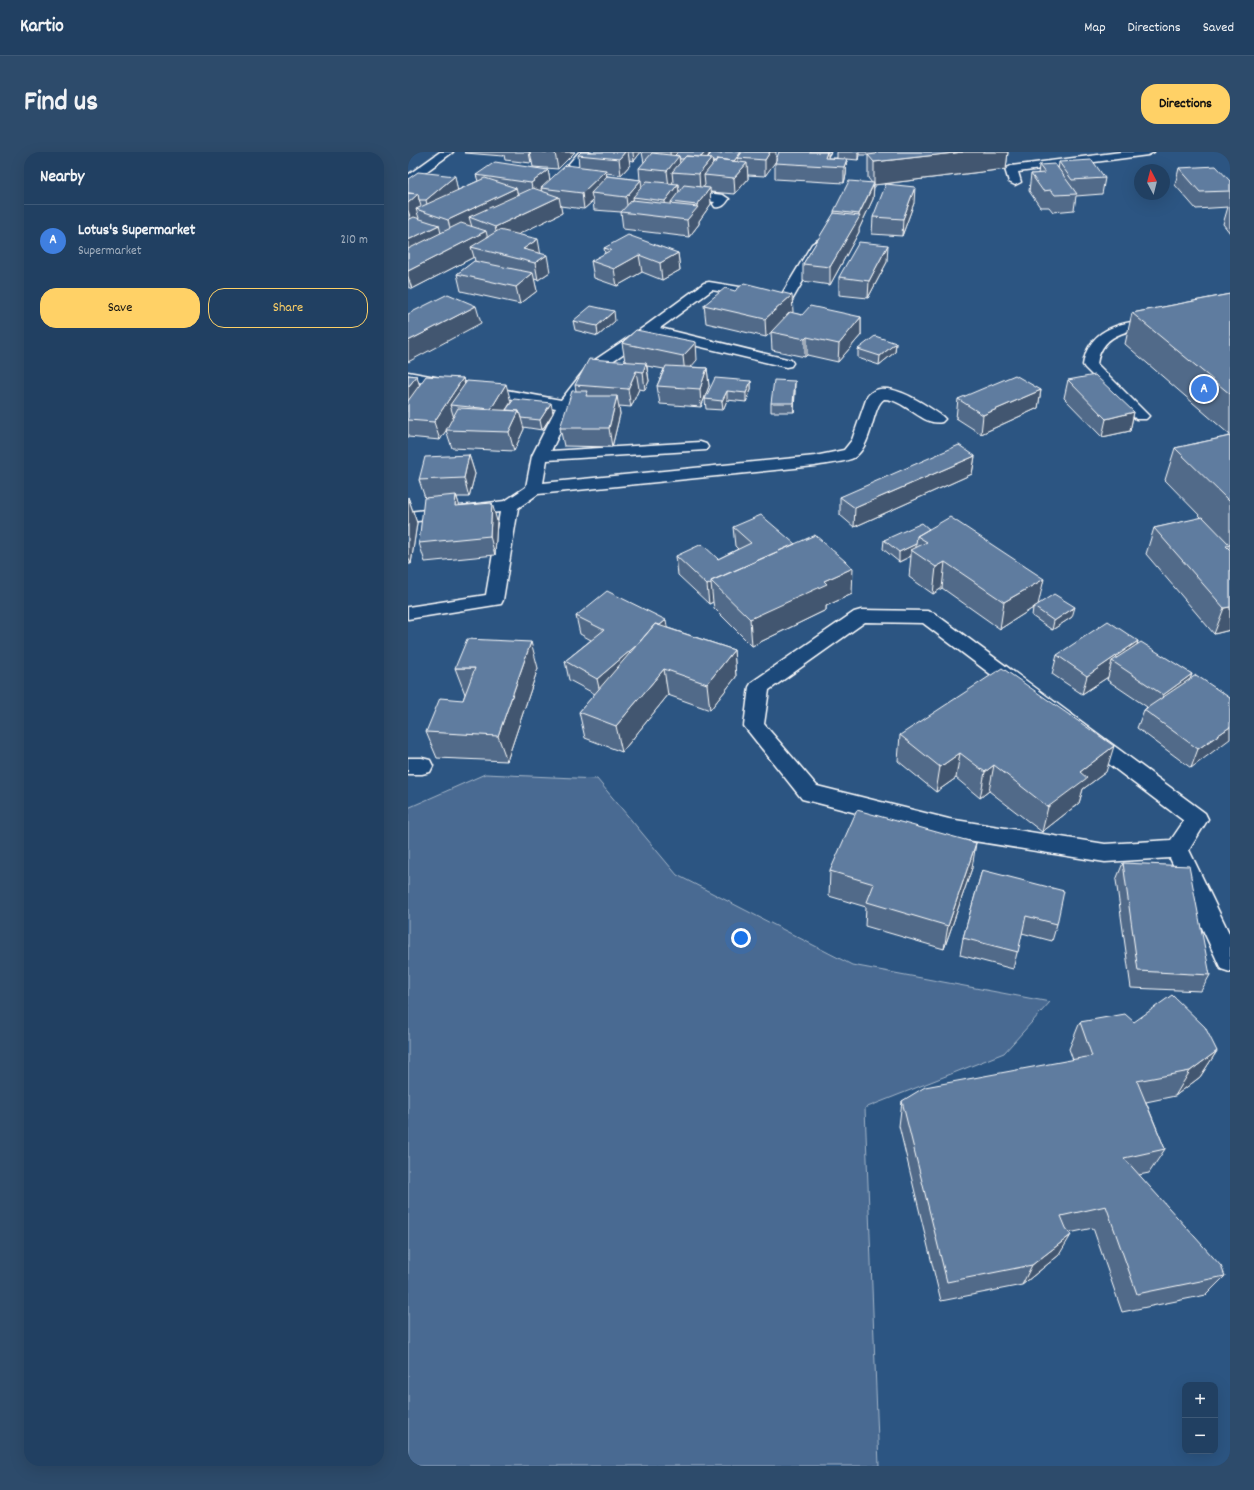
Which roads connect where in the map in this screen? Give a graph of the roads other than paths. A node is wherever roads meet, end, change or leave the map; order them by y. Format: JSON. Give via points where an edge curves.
{"nodes":[{"id":1,"x":446,"y":152,"type":"edge"},
{"id":2,"x":585,"y":152,"type":"edge"},
{"id":3,"x":752,"y":152,"type":"edge"},
{"id":4,"x":824,"y":152,"type":"edge"},
{"id":5,"x":1148,"y":152,"type":"edge"},
{"id":6,"x":408,"y":180,"type":"edge"},
{"id":7,"x":606,"y":180,"type":"edge"},
{"id":8,"x":1015,"y":182,"type":"dead end"},
{"id":9,"x":667,"y":193,"type":"edge"},
{"id":10,"x":719,"y":204,"type":"dead end"},
{"id":11,"x":824,"y":234,"type":"edge"},
{"id":12,"x":1170,"y":319,"type":"edge"},
{"id":13,"x":649,"y":330,"type":"junction"},
{"id":14,"x":786,"y":363,"type":"dead end"},
{"id":15,"x":408,"y":376,"type":"edge"},
{"id":16,"x":566,"y":405,"type":"junction"},
{"id":17,"x":1141,"y":416,"type":"dead end"},
{"id":18,"x":937,"y":419,"type":"dead end"},
{"id":19,"x":700,"y":447,"type":"dead end"},
{"id":20,"x":540,"y":456,"type":"junction"},
{"id":21,"x":534,"y":489,"type":"junction"},
{"id":22,"x":510,"y":506,"type":"junction"},
{"id":23,"x":408,"y":517,"type":"edge"},
{"id":24,"x":408,"y":613,"type":"edge"},
{"id":25,"x":1178,"y":849,"type":"junction"},
{"id":26,"x":1230,"y":961,"type":"edge"}],
"edges":[{"from":1,"to":6,"type":"street"},
{"from":2,"to":7,"type":"street","via":[[568,172]]},
{"from":3,"to":4,"type":"street","via":[[822,156]]},
{"from":5,"to":8,"type":"street","via":[[1011,168]]},
{"from":9,"to":10,"type":"street","via":[[723,199]]},
{"from":11,"to":13,"type":"street","via":[[786,300],[709,286]]},
{"from":12,"to":17,"type":"street","via":[[1125,328],[1101,339],[1093,349],[1090,365]]},
{"from":13,"to":14,"type":"street"},
{"from":13,"to":16,"type":"street","via":[[594,367]]},
{"from":15,"to":16,"type":"street"},
{"from":16,"to":20,"type":"street"},
{"from":18,"to":21,"type":"street","via":[[901,397],[881,394],[875,397],[860,441],[849,454],[815,461]]},
{"from":19,"to":20,"type":"street"},
{"from":20,"to":21,"type":"street"},
{"from":21,"to":22,"type":"street"},
{"from":22,"to":23,"type":"street"},
{"from":22,"to":24,"type":"street","via":[[494,600]]},
{"from":25,"to":25,"type":"street","via":[[1197,819],[927,617],[861,616],[759,687],[754,726],[810,794],[949,828],[1105,853]]},
{"from":25,"to":26,"type":"street"}]}
